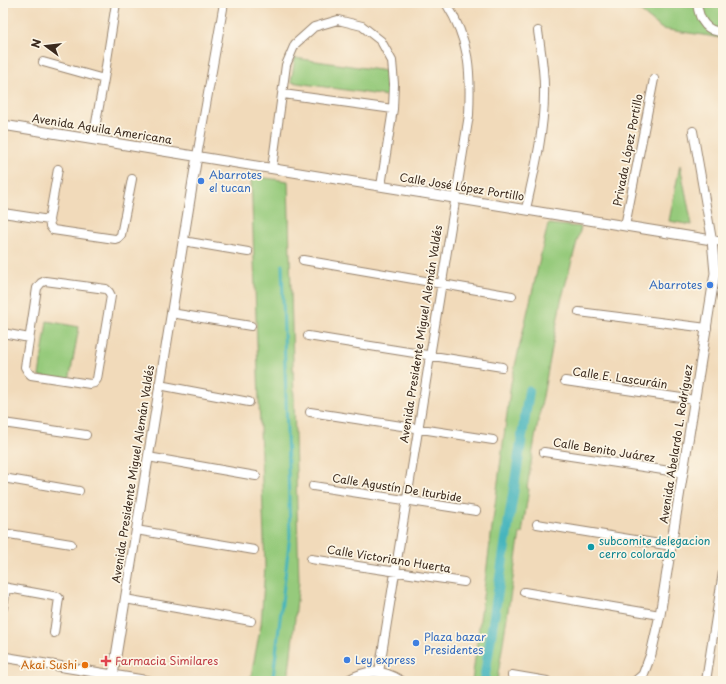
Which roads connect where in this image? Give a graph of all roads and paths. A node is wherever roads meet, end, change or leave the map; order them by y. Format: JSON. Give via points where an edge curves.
{"nodes":[{"id":1,"x":116,"y":3,"type":"edge"},
{"id":2,"x":230,"y":3,"type":"edge"},
{"id":3,"x":446,"y":3,"type":"edge"},
{"id":4,"x":697,"y":3,"type":"edge"},
{"id":5,"x":223,"y":7,"type":"edge"},
{"id":6,"x":538,"y":31,"type":"dead end"},
{"id":7,"x":723,"y":32,"type":"edge"},
{"id":8,"x":43,"y":62,"type":"dead end"},
{"id":9,"x":104,"y":79,"type":"junction"},
{"id":10,"x":654,"y":79,"type":"dead end"},
{"id":11,"x":283,"y":94,"type":"junction"},
{"id":12,"x":393,"y":109,"type":"junction"},
{"id":13,"x":3,"y":126,"type":"edge"},
{"id":14,"x":694,"y":131,"type":"dead end"},
{"id":15,"x":93,"y":139,"type":"junction"},
{"id":16,"x":197,"y":156,"type":"junction"},
{"id":17,"x":272,"y":168,"type":"junction"},
{"id":18,"x":58,"y":169,"type":"dead end"},
{"id":19,"x":132,"y":179,"type":"dead end"},
{"id":20,"x":381,"y":186,"type":"junction"},
{"id":21,"x":455,"y":198,"type":"junction"},
{"id":22,"x":526,"y":210,"type":"junction"},
{"id":23,"x":3,"y":213,"type":"edge"},
{"id":24,"x":49,"y":220,"type":"junction"},
{"id":25,"x":625,"y":226,"type":"junction"},
{"id":26,"x":712,"y":240,"type":"junction"},
{"id":27,"x":183,"y":241,"type":"junction"},
{"id":28,"x":723,"y":242,"type":"edge"},
{"id":29,"x":248,"y":252,"type":"dead end"},
{"id":30,"x":302,"y":260,"type":"dead end"},
{"id":31,"x":441,"y":284,"type":"junction"},
{"id":32,"x":512,"y":296,"type":"dead end"},
{"id":33,"x":579,"y":312,"type":"dead end"},
{"id":34,"x":171,"y":313,"type":"junction"},
{"id":35,"x":251,"y":326,"type":"dead end"},
{"id":36,"x":707,"y":328,"type":"junction"},
{"id":37,"x":3,"y":334,"type":"edge"},
{"id":38,"x":308,"y":336,"type":"dead end"},
{"id":39,"x":29,"y":338,"type":"junction"},
{"id":40,"x":430,"y":356,"type":"junction"},
{"id":41,"x":502,"y":367,"type":"dead end"},
{"id":42,"x":564,"y":381,"type":"dead end"},
{"id":43,"x":159,"y":385,"type":"junction"},
{"id":44,"x":695,"y":400,"type":"junction"},
{"id":45,"x":249,"y":402,"type":"dead end"},
{"id":46,"x":310,"y":412,"type":"dead end"},
{"id":47,"x":3,"y":423,"type":"edge"},
{"id":48,"x":418,"y":428,"type":"junction"},
{"id":49,"x":86,"y":435,"type":"dead end"},
{"id":50,"x":493,"y":440,"type":"dead end"},
{"id":51,"x":544,"y":452,"type":"dead end"},
{"id":52,"x":148,"y":457,"type":"junction"},
{"id":53,"x":684,"y":474,"type":"junction"},
{"id":54,"x":256,"y":476,"type":"dead end"},
{"id":55,"x":3,"y":478,"type":"edge"},
{"id":56,"x":313,"y":486,"type":"dead end"},
{"id":57,"x":79,"y":491,"type":"dead end"},
{"id":58,"x":406,"y":500,"type":"junction"},
{"id":59,"x":476,"y":512,"type":"dead end"},
{"id":60,"x":537,"y":524,"type":"dead end"},
{"id":61,"x":136,"y":530,"type":"junction"},
{"id":62,"x":3,"y":533,"type":"edge"},
{"id":63,"x":71,"y":544,"type":"dead end"},
{"id":64,"x":672,"y":546,"type":"junction"},
{"id":65,"x":254,"y":550,"type":"dead end"},
{"id":66,"x":311,"y":559,"type":"dead end"},
{"id":67,"x":395,"y":571,"type":"junction"},
{"id":68,"x":723,"y":572,"type":"edge"},
{"id":69,"x":464,"y":582,"type":"dead end"},
{"id":70,"x":4,"y":588,"type":"edge"},
{"id":71,"x":524,"y":592,"type":"dead end"},
{"id":72,"x":125,"y":600,"type":"junction"},
{"id":73,"x":3,"y":608,"type":"edge"},
{"id":74,"x":660,"y":615,"type":"junction"},
{"id":75,"x":251,"y":621,"type":"dead end"},
{"id":76,"x":54,"y":633,"type":"dead end"},
{"id":77,"x":3,"y":657,"type":"edge"},
{"id":78,"x":379,"y":672,"type":"junction"},
{"id":79,"x":512,"y":675,"type":"dead end"},
{"id":80,"x":112,"y":678,"type":"edge"},
{"id":81,"x":642,"y":679,"type":"edge"},
{"id":82,"x":149,"y":681,"type":"edge"},
{"id":83,"x":347,"y":681,"type":"edge"},
{"id":84,"x":401,"y":681,"type":"edge"},
{"id":85,"x":547,"y":681,"type":"edge"},
{"id":86,"x":706,"y":681,"type":"edge"}],
"edges":[{"from":1,"to":9,"type":"street"},
{"from":2,"to":5,"type":"street","name":"Avenida Presidente Miguel Alemán Valdés"},
{"from":3,"to":21,"type":"street","name":"Avenida Presidente Miguel Alemán Valdés","via":[[456,18],[468,56],[470,83],[469,115]]},
{"from":4,"to":7,"type":"street","via":[[698,14],[705,26],[715,32]]},
{"from":5,"to":16,"type":"street","name":"Avenida Presidente Miguel Alemán Valdés"},
{"from":6,"to":22,"type":"street","via":[[544,71],[543,116]]},
{"from":8,"to":9,"type":"street"},
{"from":9,"to":15,"type":"street"},
{"from":10,"to":25,"type":"street","name":"Privada López Portillo"},
{"from":11,"to":12,"type":"street"},
{"from":11,"to":12,"type":"street","via":[[286,65],[295,44],[314,27],[338,20],[362,26],[381,41],[392,62]]},
{"from":11,"to":17,"type":"street"},
{"from":12,"to":20,"type":"street"},
{"from":13,"to":15,"type":"street","name":"Avenida Aguila Americana"},
{"from":14,"to":26,"type":"street"},
{"from":15,"to":16,"type":"street","name":"Avenida Aguila Americana"},
{"from":16,"to":17,"type":"street","name":"Calle José López Portillo"},
{"from":16,"to":27,"type":"street","name":"Avenida Presidente Miguel Alemán Valdés"},
{"from":17,"to":20,"type":"street","name":"Calle José López Portillo"},
{"from":18,"to":24,"type":"street"},
{"from":19,"to":24,"type":"street","via":[[121,235],[118,238],[53,230]]},
{"from":20,"to":21,"type":"street","name":"Calle José López Portillo"},
{"from":21,"to":22,"type":"street","name":"Calle José López Portillo"},
{"from":21,"to":31,"type":"street","name":"Avenida Presidente Miguel Alemán Valdés"},
{"from":22,"to":25,"type":"street","name":"Calle José López Portillo"},
{"from":23,"to":24,"type":"street"},
{"from":25,"to":26,"type":"street","name":"Calle José López Portillo"},
{"from":26,"to":28,"type":"street","name":"Calle José López Portillo"},
{"from":26,"to":36,"type":"street","name":"Avenida Abelardo L. Rodríguez","via":[[715,273]]},
{"from":27,"to":29,"type":"street"},
{"from":27,"to":34,"type":"street","name":"Avenida Presidente Miguel Alemán Valdés"},
{"from":30,"to":31,"type":"street"},
{"from":31,"to":32,"type":"street"},
{"from":31,"to":40,"type":"street","name":"Avenida Presidente Miguel Alemán Valdés"},
{"from":33,"to":36,"type":"street"},
{"from":34,"to":35,"type":"street"},
{"from":34,"to":43,"type":"street","name":"Avenida Presidente Miguel Alemán Valdés"},
{"from":36,"to":44,"type":"street","name":"Avenida Abelardo L. Rodríguez"},
{"from":37,"to":39,"type":"street"},
{"from":38,"to":40,"type":"street"},
{"from":39,"to":39,"type":"street","via":[[25,367],[32,375],[94,383],[97,379],[110,292],[106,289],[45,281],[41,283],[37,288]]},
{"from":40,"to":41,"type":"street"},
{"from":40,"to":48,"type":"street","name":"Avenida Presidente Miguel Alemán Valdés"},
{"from":42,"to":44,"type":"street","name":"Calle E. Lascuráin"},
{"from":43,"to":45,"type":"street"},
{"from":43,"to":52,"type":"street","name":"Avenida Presidente Miguel Alemán Valdés"},
{"from":44,"to":53,"type":"street","name":"Avenida Abelardo L. Rodríguez"},
{"from":46,"to":48,"type":"street"},
{"from":47,"to":49,"type":"street"},
{"from":48,"to":50,"type":"street"},
{"from":48,"to":58,"type":"street","name":"Avenida Presidente Miguel Alemán Valdés"},
{"from":51,"to":53,"type":"street","name":"Calle Benito Juárez"},
{"from":52,"to":54,"type":"street"},
{"from":52,"to":61,"type":"street","name":"Avenida Presidente Miguel Alemán Valdés"},
{"from":53,"to":64,"type":"street","name":"Avenida Abelardo L. Rodríguez"},
{"from":55,"to":57,"type":"street"},
{"from":56,"to":58,"type":"street","name":"Calle Agustín De Iturbide"},
{"from":58,"to":59,"type":"street","name":"Calle Agustín De Iturbide"},
{"from":58,"to":67,"type":"street","name":"Avenida Presidente Miguel Alemán Valdés"},
{"from":60,"to":64,"type":"street"},
{"from":61,"to":65,"type":"street"},
{"from":61,"to":72,"type":"street","name":"Avenida Presidente Miguel Alemán Valdés"},
{"from":62,"to":63,"type":"street"},
{"from":64,"to":74,"type":"street","name":"Avenida Abelardo L. Rodríguez"},
{"from":66,"to":67,"type":"street","name":"Calle Victoriano Huerta"},
{"from":67,"to":69,"type":"street","name":"Calle Victoriano Huerta"},
{"from":67,"to":78,"type":"street","name":"Avenida Presidente Miguel Alemán Valdés"},
{"from":68,"to":86,"type":"street"},
{"from":70,"to":73,"type":"street"},
{"from":70,"to":76,"type":"street","via":[[58,597]]},
{"from":71,"to":74,"type":"street"},
{"from":72,"to":75,"type":"street"},
{"from":72,"to":80,"type":"street","name":"Avenida Presidente Miguel Alemán Valdés"},
{"from":74,"to":81,"type":"street","name":"Avenida Abelardo L. Rodríguez"},
{"from":77,"to":80,"type":"street"},
{"from":78,"to":83,"type":"street","via":[[362,674]]},
{"from":78,"to":84,"type":"street"},
{"from":79,"to":85,"type":"street"},
{"from":80,"to":82,"type":"street"}]}
